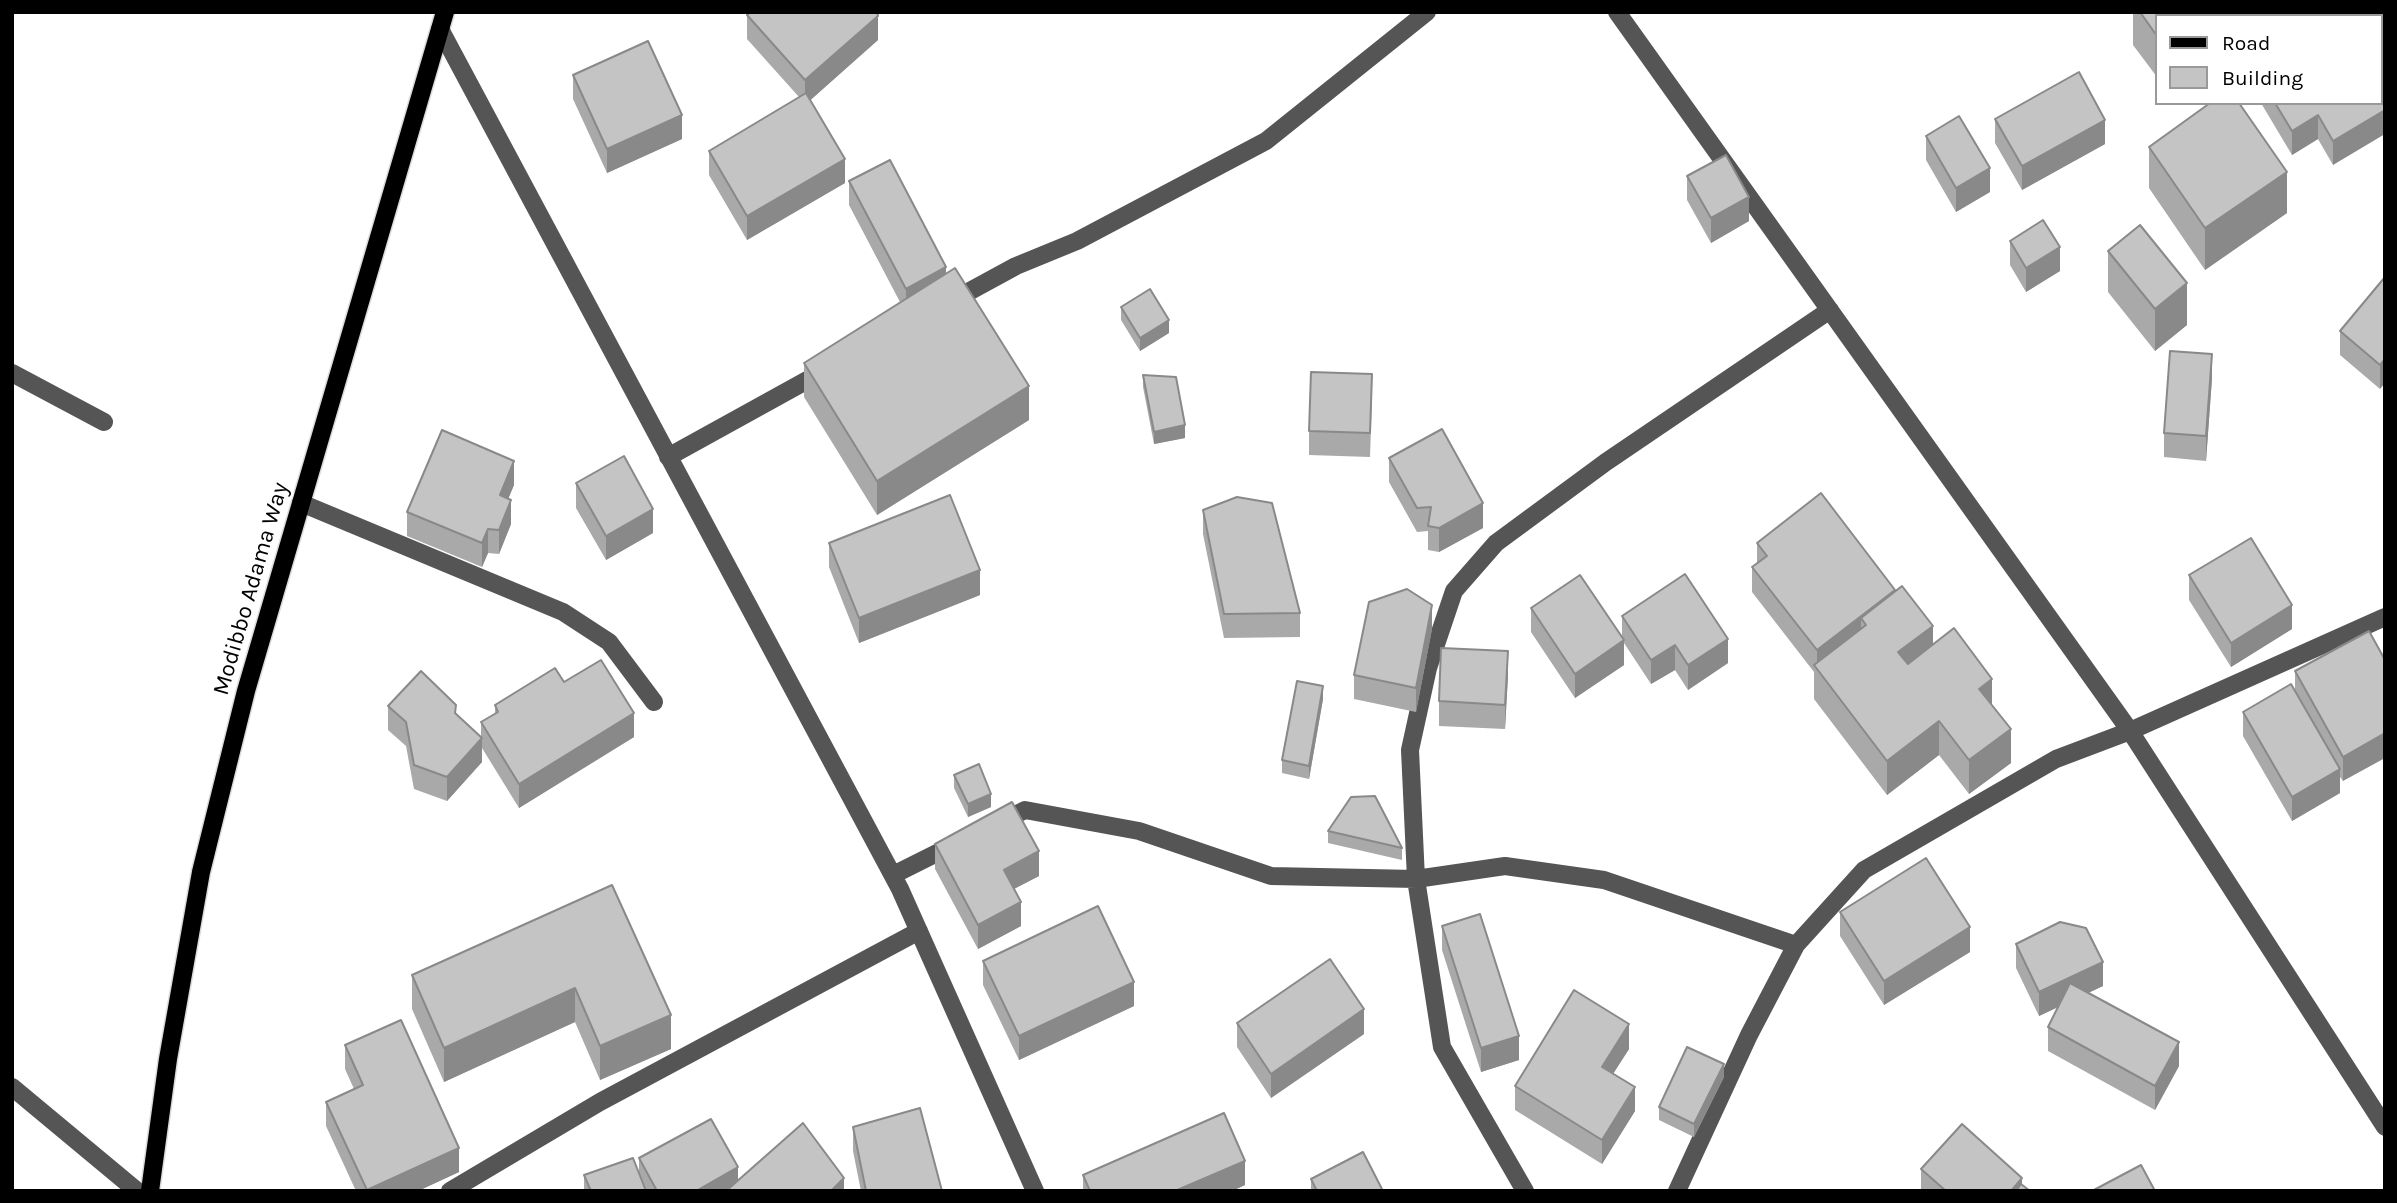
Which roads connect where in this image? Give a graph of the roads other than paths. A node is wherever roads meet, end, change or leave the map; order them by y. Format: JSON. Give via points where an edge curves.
{"nodes":[{"id":1,"x":1427,"y":12,"type":"edge"},
{"id":2,"x":1617,"y":12,"type":"edge"},
{"id":3,"x":442,"y":20,"type":"edge"},
{"id":4,"x":1830,"y":310,"type":"junction"},
{"id":5,"x":932,"y":312,"type":"edge"},
{"id":6,"x":836,"y":365,"type":"edge"},
{"id":7,"x":12,"y":373,"type":"edge"},
{"id":8,"x":104,"y":422,"type":"dead end"},
{"id":9,"x":667,"y":457,"type":"junction"},
{"id":10,"x":301,"y":503,"type":"junction"},
{"id":11,"x":2385,"y":617,"type":"edge"},
{"id":12,"x":654,"y":702,"type":"dead end"},
{"id":13,"x":2130,"y":731,"type":"junction"},
{"id":14,"x":893,"y":875,"type":"junction"},
{"id":15,"x":1416,"y":878,"type":"junction"},
{"id":16,"x":919,"y":931,"type":"junction"},
{"id":17,"x":1796,"y":945,"type":"junction"},
{"id":18,"x":12,"y":1087,"type":"edge"},
{"id":19,"x":2385,"y":1127,"type":"edge"},
{"id":20,"x":137,"y":1191,"type":"edge"},
{"id":21,"x":150,"y":1191,"type":"edge"},
{"id":22,"x":450,"y":1191,"type":"edge"},
{"id":23,"x":1035,"y":1191,"type":"edge"},
{"id":24,"x":1525,"y":1191,"type":"edge"},
{"id":25,"x":1677,"y":1191,"type":"edge"}],
"edges":[{"from":1,"to":5,"type":"street","via":[[1266,141]]},
{"from":2,"to":4,"type":"street"},
{"from":3,"to":9,"type":"street"},
{"from":3,"to":10,"type":"main road","name":"Modibbo Adama Way"},
{"from":4,"to":13,"type":"street"},
{"from":4,"to":15,"type":"street","via":[[1496,543],[1454,591],[1428,668],[1410,750]]},
{"from":6,"to":9,"type":"street"},
{"from":7,"to":8,"type":"street"},
{"from":9,"to":14,"type":"street"},
{"from":10,"to":12,"type":"street","via":[[564,612],[609,642]]},
{"from":10,"to":21,"type":"main road","name":"Modibbo Adama Way","via":[[246,691],[201,872],[167,1059]]},
{"from":11,"to":13,"type":"street"},
{"from":13,"to":17,"type":"street","via":[[2056,759],[1864,870]]},
{"from":13,"to":19,"type":"street"},
{"from":14,"to":15,"type":"street","via":[[1025,810],[1139,831],[1271,876]]},
{"from":14,"to":16,"type":"street"},
{"from":15,"to":17,"type":"street","via":[[1505,866],[1604,880]]},
{"from":15,"to":24,"type":"street","via":[[1442,1047]]},
{"from":16,"to":22,"type":"street","via":[[600,1102]]},
{"from":16,"to":23,"type":"street"},
{"from":17,"to":25,"type":"street"},
{"from":18,"to":20,"type":"street"}]}
